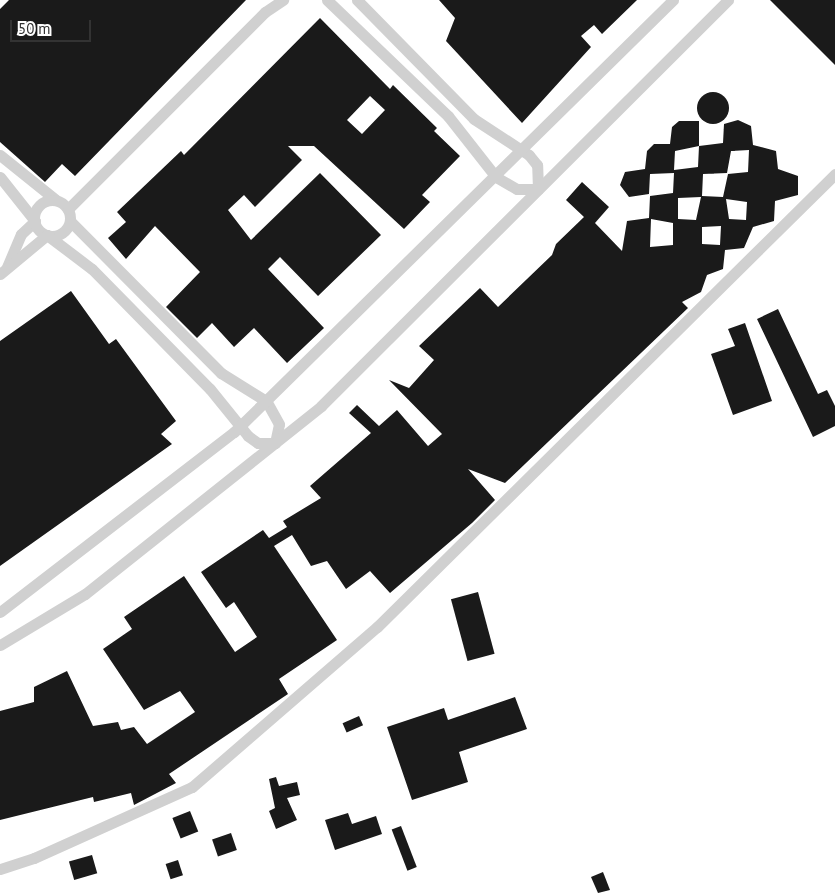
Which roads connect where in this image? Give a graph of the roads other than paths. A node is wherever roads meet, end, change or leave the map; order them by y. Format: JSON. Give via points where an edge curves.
{"nodes":[{"id":1,"x":271,"y":0,"type":"edge"},
{"id":2,"x":282,"y":0,"type":"edge"},
{"id":3,"x":327,"y":0,"type":"edge"},
{"id":4,"x":357,"y":0,"type":"edge"},
{"id":5,"x":673,"y":0,"type":"edge"},
{"id":6,"x":728,"y":0,"type":"edge"},
{"id":7,"x":265,"y":12,"type":"junction"},
{"id":8,"x":523,"y":150,"type":"junction"},
{"id":9,"x":0,"y":155,"type":"edge"},
{"id":10,"x":835,"y":174,"type":"edge"},
{"id":11,"x":0,"y":177,"type":"edge"},
{"id":12,"x":496,"y":177,"type":"junction"},
{"id":13,"x":538,"y":189,"type":"junction"},
{"id":14,"x":56,"y":200,"type":"junction"},
{"id":15,"x":68,"y":209,"type":"junction"},
{"id":16,"x":35,"y":220,"type":"junction"},
{"id":17,"x":70,"y":221,"type":"junction"},
{"id":18,"x":47,"y":235,"type":"junction"},
{"id":19,"x":3,"y":271,"type":"edge"},
{"id":20,"x":266,"y":401,"type":"junction"},
{"id":21,"x":239,"y":427,"type":"junction"},
{"id":22,"x":275,"y":443,"type":"junction"},
{"id":23,"x":0,"y":612,"type":"edge"},
{"id":24,"x":0,"y":645,"type":"edge"},
{"id":25,"x":0,"y":869,"type":"edge"}],
"edges":[{"from":1,"to":7,"type":"street"},
{"from":2,"to":7,"type":"street"},
{"from":3,"to":12,"type":"street","via":[[448,116]]},
{"from":4,"to":8,"type":"street","via":[[474,119]]},
{"from":5,"to":8,"type":"street"},
{"from":6,"to":13,"type":"street"},
{"from":7,"to":15,"type":"street"},
{"from":8,"to":12,"type":"street"},
{"from":8,"to":13,"type":"street","via":[[537,166]]},
{"from":9,"to":14,"type":"street"},
{"from":10,"to":25,"type":"street","via":[[378,627],[192,787],[34,858]]},
{"from":11,"to":16,"type":"street"},
{"from":12,"to":13,"type":"street","via":[[517,189]]},
{"from":12,"to":20,"type":"street"},
{"from":13,"to":22,"type":"street","via":[[321,406]]},
{"from":14,"to":15,"type":"street"},
{"from":14,"to":16,"type":"street","via":[[40,205]]},
{"from":15,"to":17,"type":"street"},
{"from":16,"to":18,"type":"street"},
{"from":16,"to":19,"type":"street","via":[[21,234]]},
{"from":17,"to":18,"type":"street","via":[[62,233]]},
{"from":17,"to":20,"type":"street","via":[[221,373]]},
{"from":18,"to":19,"type":"street"},
{"from":18,"to":21,"type":"street","via":[[92,268],[210,389]]},
{"from":20,"to":21,"type":"street"},
{"from":20,"to":22,"type":"street","via":[[279,424]]},
{"from":21,"to":22,"type":"street","via":[[258,442]]},
{"from":21,"to":23,"type":"street"},
{"from":22,"to":24,"type":"street","via":[[85,594]]}]}
